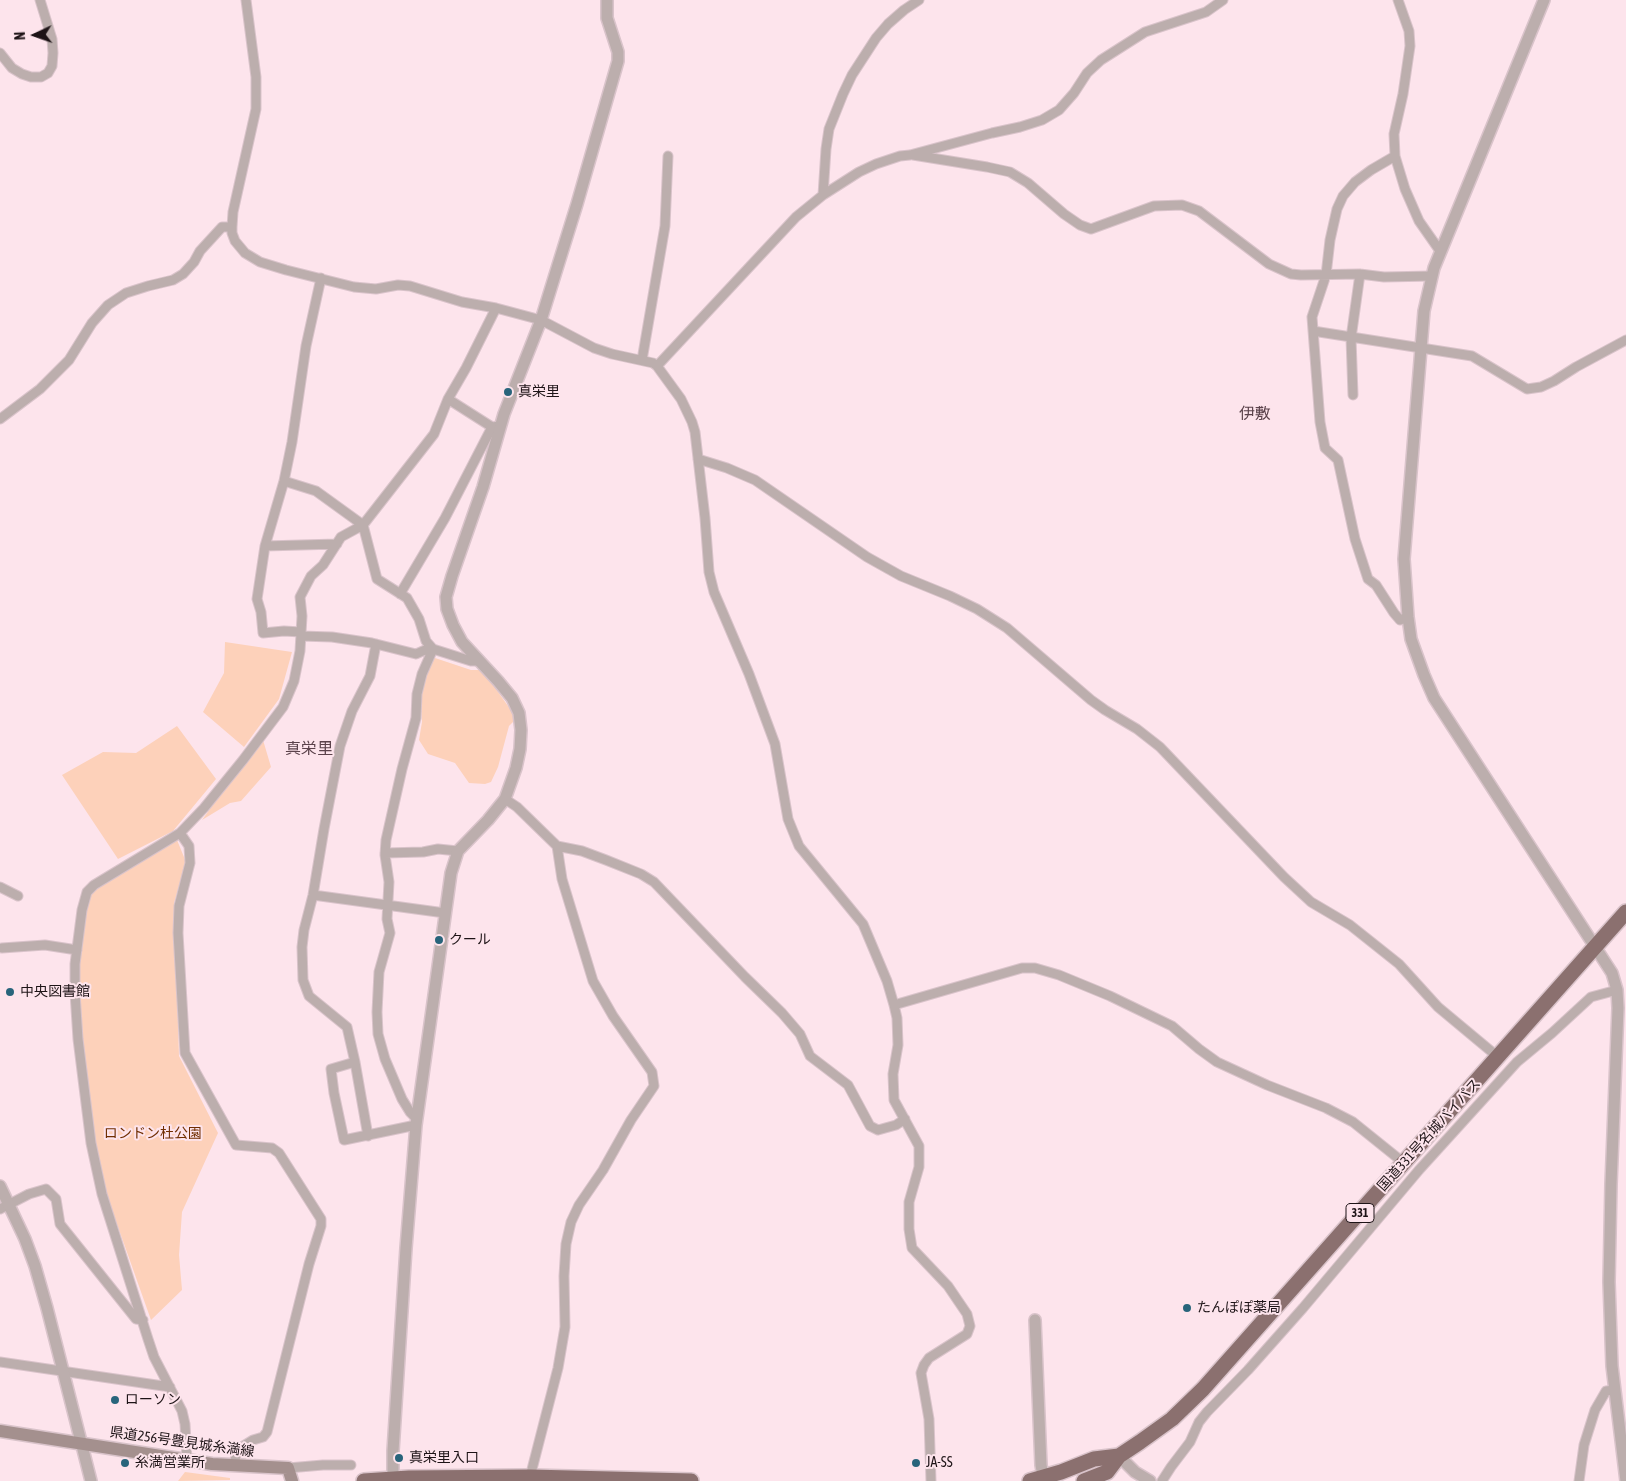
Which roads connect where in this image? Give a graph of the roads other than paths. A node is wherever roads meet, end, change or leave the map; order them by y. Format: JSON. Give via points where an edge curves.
{"nodes":[{"id":1,"x":40,"y":0,"type":"edge"},
{"id":2,"x":246,"y":0,"type":"edge"},
{"id":3,"x":607,"y":0,"type":"edge"},
{"id":4,"x":919,"y":0,"type":"edge"},
{"id":5,"x":1224,"y":0,"type":"edge"},
{"id":6,"x":1398,"y":0,"type":"edge"},
{"id":7,"x":1544,"y":0,"type":"edge"},
{"id":8,"x":0,"y":53,"type":"edge"},
{"id":9,"x":910,"y":155,"type":"junction"},
{"id":10,"x":668,"y":156,"type":"dead end"},
{"id":11,"x":1394,"y":156,"type":"junction"},
{"id":12,"x":823,"y":195,"type":"junction"},
{"id":13,"x":232,"y":227,"type":"junction"},
{"id":14,"x":1440,"y":251,"type":"junction"},
{"id":15,"x":1360,"y":274,"type":"junction"},
{"id":16,"x":1326,"y":275,"type":"junction"},
{"id":17,"x":1432,"y":276,"type":"junction"},
{"id":18,"x":321,"y":278,"type":"junction"},
{"id":19,"x":496,"y":308,"type":"junction"},
{"id":20,"x":541,"y":320,"type":"junction"},
{"id":21,"x":1313,"y":331,"type":"junction"},
{"id":22,"x":1351,"y":338,"type":"junction"},
{"id":23,"x":1626,"y":340,"type":"edge"},
{"id":24,"x":1421,"y":348,"type":"junction"},
{"id":25,"x":642,"y":360,"type":"junction"},
{"id":26,"x":657,"y":366,"type":"junction"},
{"id":27,"x":1353,"y":396,"type":"dead end"},
{"id":28,"x":448,"y":399,"type":"junction"},
{"id":29,"x":0,"y":419,"type":"edge"},
{"id":30,"x":496,"y":427,"type":"junction"},
{"id":31,"x":698,"y":459,"type":"junction"},
{"id":32,"x":284,"y":481,"type":"junction"},
{"id":33,"x":362,"y":525,"type":"junction"},
{"id":34,"x":337,"y":544,"type":"junction"},
{"id":35,"x":265,"y":546,"type":"junction"},
{"id":36,"x":400,"y":594,"type":"junction"},
{"id":37,"x":1408,"y":617,"type":"junction"},
{"id":38,"x":301,"y":634,"type":"junction"},
{"id":39,"x":376,"y":644,"type":"junction"},
{"id":40,"x":433,"y":649,"type":"junction"},
{"id":41,"x":479,"y":661,"type":"junction"},
{"id":42,"x":505,"y":799,"type":"junction"},
{"id":43,"x":180,"y":833,"type":"junction"},
{"id":44,"x":557,"y":846,"type":"junction"},
{"id":45,"x":385,"y":852,"type":"junction"},
{"id":46,"x":458,"y":852,"type":"junction"},
{"id":47,"x":0,"y":887,"type":"edge"},
{"id":48,"x":313,"y":895,"type":"junction"},
{"id":49,"x":18,"y":896,"type":"dead end"},
{"id":50,"x":389,"y":905,"type":"junction"},
{"id":51,"x":1626,"y":912,"type":"edge"},
{"id":52,"x":445,"y":913,"type":"junction"},
{"id":53,"x":1596,"y":947,"type":"junction"},
{"id":54,"x":2,"y":948,"type":"dead end"},
{"id":55,"x":77,"y":950,"type":"junction"},
{"id":56,"x":1616,"y":990,"type":"junction"},
{"id":57,"x":894,"y":1005,"type":"junction"},
{"id":58,"x":1498,"y":1057,"type":"junction"},
{"id":59,"x":355,"y":1062,"type":"junction"},
{"id":60,"x":905,"y":1119,"type":"junction"},
{"id":61,"x":416,"y":1122,"type":"junction"},
{"id":62,"x":368,"y":1136,"type":"junction"},
{"id":63,"x":1404,"y":1163,"type":"junction"},
{"id":64,"x":0,"y":1186,"type":"edge"},
{"id":65,"x":1367,"y":1204,"type":"junction"},
{"id":66,"x":5,"y":1207,"type":"edge"},
{"id":67,"x":1380,"y":1215,"type":"junction"},
{"id":68,"x":143,"y":1320,"type":"junction"},
{"id":69,"x":1034,"y":1320,"type":"dead end"},
{"id":70,"x":0,"y":1362,"type":"edge"},
{"id":71,"x":63,"y":1372,"type":"junction"},
{"id":72,"x":170,"y":1387,"type":"junction"},
{"id":73,"x":1615,"y":1390,"type":"junction"},
{"id":74,"x":0,"y":1431,"type":"edge"},
{"id":75,"x":81,"y":1443,"type":"junction"},
{"id":76,"x":1118,"y":1456,"type":"junction"},
{"id":77,"x":187,"y":1460,"type":"junction"},
{"id":78,"x":351,"y":1465,"type":"dead end"},
{"id":79,"x":234,"y":1466,"type":"junction"},
{"id":80,"x":290,"y":1475,"type":"edge"},
{"id":81,"x":530,"y":1478,"type":"junction"},
{"id":82,"x":393,"y":1480,"type":"edge"},
{"id":83,"x":1039,"y":1480,"type":"edge"},
{"id":84,"x":1146,"y":1480,"type":"edge"},
{"id":85,"x":90,"y":1481,"type":"edge"},
{"id":86,"x":364,"y":1481,"type":"edge"},
{"id":87,"x":691,"y":1481,"type":"edge"},
{"id":88,"x":931,"y":1481,"type":"edge"},
{"id":89,"x":1084,"y":1481,"type":"edge"},
{"id":90,"x":1162,"y":1481,"type":"edge"},
{"id":91,"x":1579,"y":1481,"type":"edge"},
{"id":92,"x":1626,"y":1481,"type":"edge"}],
"edges":[{"from":1,"to":8,"type":"street","via":[[52,39],[52,66],[48,73],[41,77],[22,74],[12,68]]},
{"from":2,"to":13,"type":"street","via":[[256,76],[256,109]]},
{"from":3,"to":20,"type":"street","via":[[607,18],[618,61]]},
{"from":4,"to":12,"type":"street","via":[[888,24],[852,75],[829,130]]},
{"from":5,"to":9,"type":"street","via":[[1206,12],[1145,32],[1108,55],[1087,73],[1058,110],[1042,120]]},
{"from":6,"to":11,"type":"street","via":[[1409,31],[1410,46],[1394,134]]},
{"from":7,"to":14,"type":"street"},
{"from":9,"to":12,"type":"street","via":[[867,168]]},
{"from":9,"to":16,"type":"street","via":[[1010,172],[1064,214],[1092,229],[1154,206],[1182,205],[1198,211],[1269,264],[1296,275]]},
{"from":10,"to":25,"type":"street","via":[[665,226]]},
{"from":11,"to":14,"type":"street","via":[[1419,221]]},
{"from":11,"to":16,"type":"street","via":[[1355,182],[1343,196],[1330,240]]},
{"from":12,"to":26,"type":"street","via":[[796,217]]},
{"from":13,"to":18,"type":"street","via":[[235,241],[251,258]]},
{"from":13,"to":29,"type":"street","via":[[222,227],[183,274],[173,280],[126,293],[108,305],[92,323],[69,360],[40,389]]},
{"from":14,"to":17,"type":"street"},
{"from":15,"to":16,"type":"street"},
{"from":15,"to":17,"type":"street","via":[[1384,278]]},
{"from":15,"to":22,"type":"street"},
{"from":16,"to":21,"type":"street","via":[[1312,317]]},
{"from":17,"to":24,"type":"street","via":[[1424,311]]},
{"from":18,"to":19,"type":"street","via":[[376,289],[410,286],[462,302]]},
{"from":18,"to":32,"type":"street","via":[[306,346]]},
{"from":19,"to":20,"type":"street"},
{"from":19,"to":28,"type":"street"},
{"from":20,"to":25,"type":"street","via":[[594,348]]},
{"from":20,"to":30,"type":"street"},
{"from":21,"to":22,"type":"street"},
{"from":21,"to":37,"type":"street","via":[[1325,448],[1338,460],[1355,539],[1368,579],[1376,585],[1400,620]]},
{"from":22,"to":24,"type":"street"},
{"from":22,"to":27,"type":"street"},
{"from":23,"to":24,"type":"street","via":[[1554,381],[1527,389],[1472,356]]},
{"from":24,"to":37,"type":"street","via":[[1404,559]]},
{"from":25,"to":26,"type":"street"},
{"from":26,"to":31,"type":"street","via":[[692,422]]},
{"from":28,"to":30,"type":"street"},
{"from":28,"to":33,"type":"street","via":[[434,434]]},
{"from":30,"to":36,"type":"street"},
{"from":30,"to":41,"type":"street","via":[[483,487],[446,597],[452,625]]},
{"from":31,"to":57,"type":"street","via":[[709,572],[714,592],[776,744],[788,819],[799,846],[863,924]]},
{"from":31,"to":58,"type":"street","via":[[755,480],[867,557],[978,610],[1007,628],[1091,700],[1160,746],[1311,902],[1350,925],[1399,964],[1438,1007]]},
{"from":32,"to":33,"type":"street","via":[[316,491]]},
{"from":32,"to":35,"type":"street"},
{"from":33,"to":34,"type":"street"},
{"from":33,"to":36,"type":"street","via":[[377,579]]},
{"from":34,"to":35,"type":"street"},
{"from":34,"to":38,"type":"street","via":[[300,597]]},
{"from":35,"to":38,"type":"street","via":[[257,599],[262,633],[284,630]]},
{"from":36,"to":40,"type":"street","via":[[407,598],[426,641]]},
{"from":37,"to":53,"type":"street","via":[[1412,639],[1434,698]]},
{"from":38,"to":39,"type":"street"},
{"from":38,"to":43,"type":"street","via":[[294,680],[283,707],[204,808]]},
{"from":39,"to":40,"type":"street","via":[[416,654]]},
{"from":39,"to":48,"type":"street","via":[[370,676],[352,710],[340,746]]},
{"from":40,"to":41,"type":"street"},
{"from":40,"to":45,"type":"street","via":[[417,694],[416,718]]},
{"from":41,"to":42,"type":"street","via":[[512,698],[518,713],[520,749]]},
{"from":42,"to":44,"type":"street"},
{"from":42,"to":46,"type":"street"},
{"from":43,"to":55,"type":"street","via":[[87,892]]},
{"from":43,"to":79,"type":"street","via":[[188,846],[190,863],[179,906],[178,933],[185,1054],[236,1145],[272,1148],[279,1152],[321,1219],[267,1432],[237,1450]]},
{"from":44,"to":60,"type":"street","via":[[590,854],[654,882],[782,1013],[800,1034],[810,1056],[848,1085],[870,1126],[878,1130]]},
{"from":44,"to":81,"type":"street","via":[[562,879],[593,981],[652,1072],[654,1086],[571,1222],[565,1260],[565,1326],[558,1368]]},
{"from":45,"to":46,"type":"street","via":[[438,849]]},
{"from":45,"to":50,"type":"street"},
{"from":46,"to":52,"type":"street"},
{"from":47,"to":49,"type":"street"},
{"from":48,"to":50,"type":"street"},
{"from":48,"to":59,"type":"street","via":[[302,947],[305,989],[309,996],[347,1027]]},
{"from":50,"to":52,"type":"street"},
{"from":50,"to":61,"type":"street","via":[[390,933],[379,972],[378,1034],[402,1099]]},
{"from":51,"to":53,"type":"highway","name":"国道331号名城バイパス","number":"331"},
{"from":52,"to":61,"type":"street"},
{"from":53,"to":56,"type":"street","via":[[1612,973]]},
{"from":53,"to":58,"type":"highway","name":"国道331号名城バイパス","number":"331"},
{"from":54,"to":55,"type":"street","via":[[45,945]]},
{"from":55,"to":68,"type":"street","via":[[78,1038],[91,1143],[102,1194]]},
{"from":56,"to":67,"type":"street","via":[[1591,997],[1517,1062]]},
{"from":56,"to":73,"type":"street","via":[[1609,1282]]},
{"from":57,"to":60,"type":"street","via":[[898,1044],[893,1074],[894,1100]]},
{"from":57,"to":63,"type":"street","via":[[1022,968],[1051,972],[1172,1026],[1217,1062],[1353,1122]]},
{"from":58,"to":63,"type":"highway","name":"国道331号名城バイパス","number":"331"},
{"from":59,"to":62,"type":"street"},
{"from":59,"to":62,"type":"street","via":[[331,1069],[334,1093],[344,1140]]},
{"from":60,"to":88,"type":"street","via":[[919,1146],[919,1166],[909,1202],[908,1230],[912,1248],[961,1303],[970,1326],[967,1334],[929,1358],[921,1373],[929,1419]]},
{"from":61,"to":62,"type":"street"},
{"from":61,"to":82,"type":"street"},
{"from":63,"to":65,"type":"highway","name":"国道331号名城バイパス","number":"331"},
{"from":64,"to":66,"type":"street"},
{"from":65,"to":67,"type":"street"},
{"from":65,"to":76,"type":"highway","name":"国道331号名城バイパス","number":"331","via":[[1187,1405]]},
{"from":66,"to":68,"type":"street","via":[[46,1189],[56,1199],[60,1224],[136,1319]]},
{"from":66,"to":71,"type":"street","via":[[25,1238],[35,1266]]},
{"from":67,"to":90,"type":"street","via":[[1254,1364],[1198,1422],[1190,1442]]},
{"from":68,"to":72,"type":"street","via":[[154,1357]]},
{"from":69,"to":83,"type":"street"},
{"from":70,"to":71,"type":"street"},
{"from":71,"to":72,"type":"street"},
{"from":71,"to":75,"type":"street"},
{"from":72,"to":77,"type":"street","via":[[185,1424]]},
{"from":73,"to":91,"type":"street","via":[[1606,1391],[1594,1410],[1584,1444]]},
{"from":73,"to":92,"type":"street"},
{"from":74,"to":75,"type":"main road","name":"県道256号豊見城糸満線"},
{"from":75,"to":77,"type":"main road","name":"県道256号豊見城糸満線"},
{"from":75,"to":85,"type":"street"},
{"from":76,"to":83,"type":"highway","number":"331","via":[[1094,1459]]},
{"from":76,"to":84,"type":"street"},
{"from":76,"to":89,"type":"highway","number":"331","via":[[1107,1472]]},
{"from":77,"to":79,"type":"main road","name":"県道256号豊見城糸満線"},
{"from":78,"to":80,"type":"street","via":[[323,1465]]},
{"from":79,"to":80,"type":"main road","name":"県道256号豊見城糸満線"},
{"from":81,"to":82,"type":"highway"},
{"from":81,"to":87,"type":"highway"},
{"from":82,"to":86,"type":"highway"}]}
